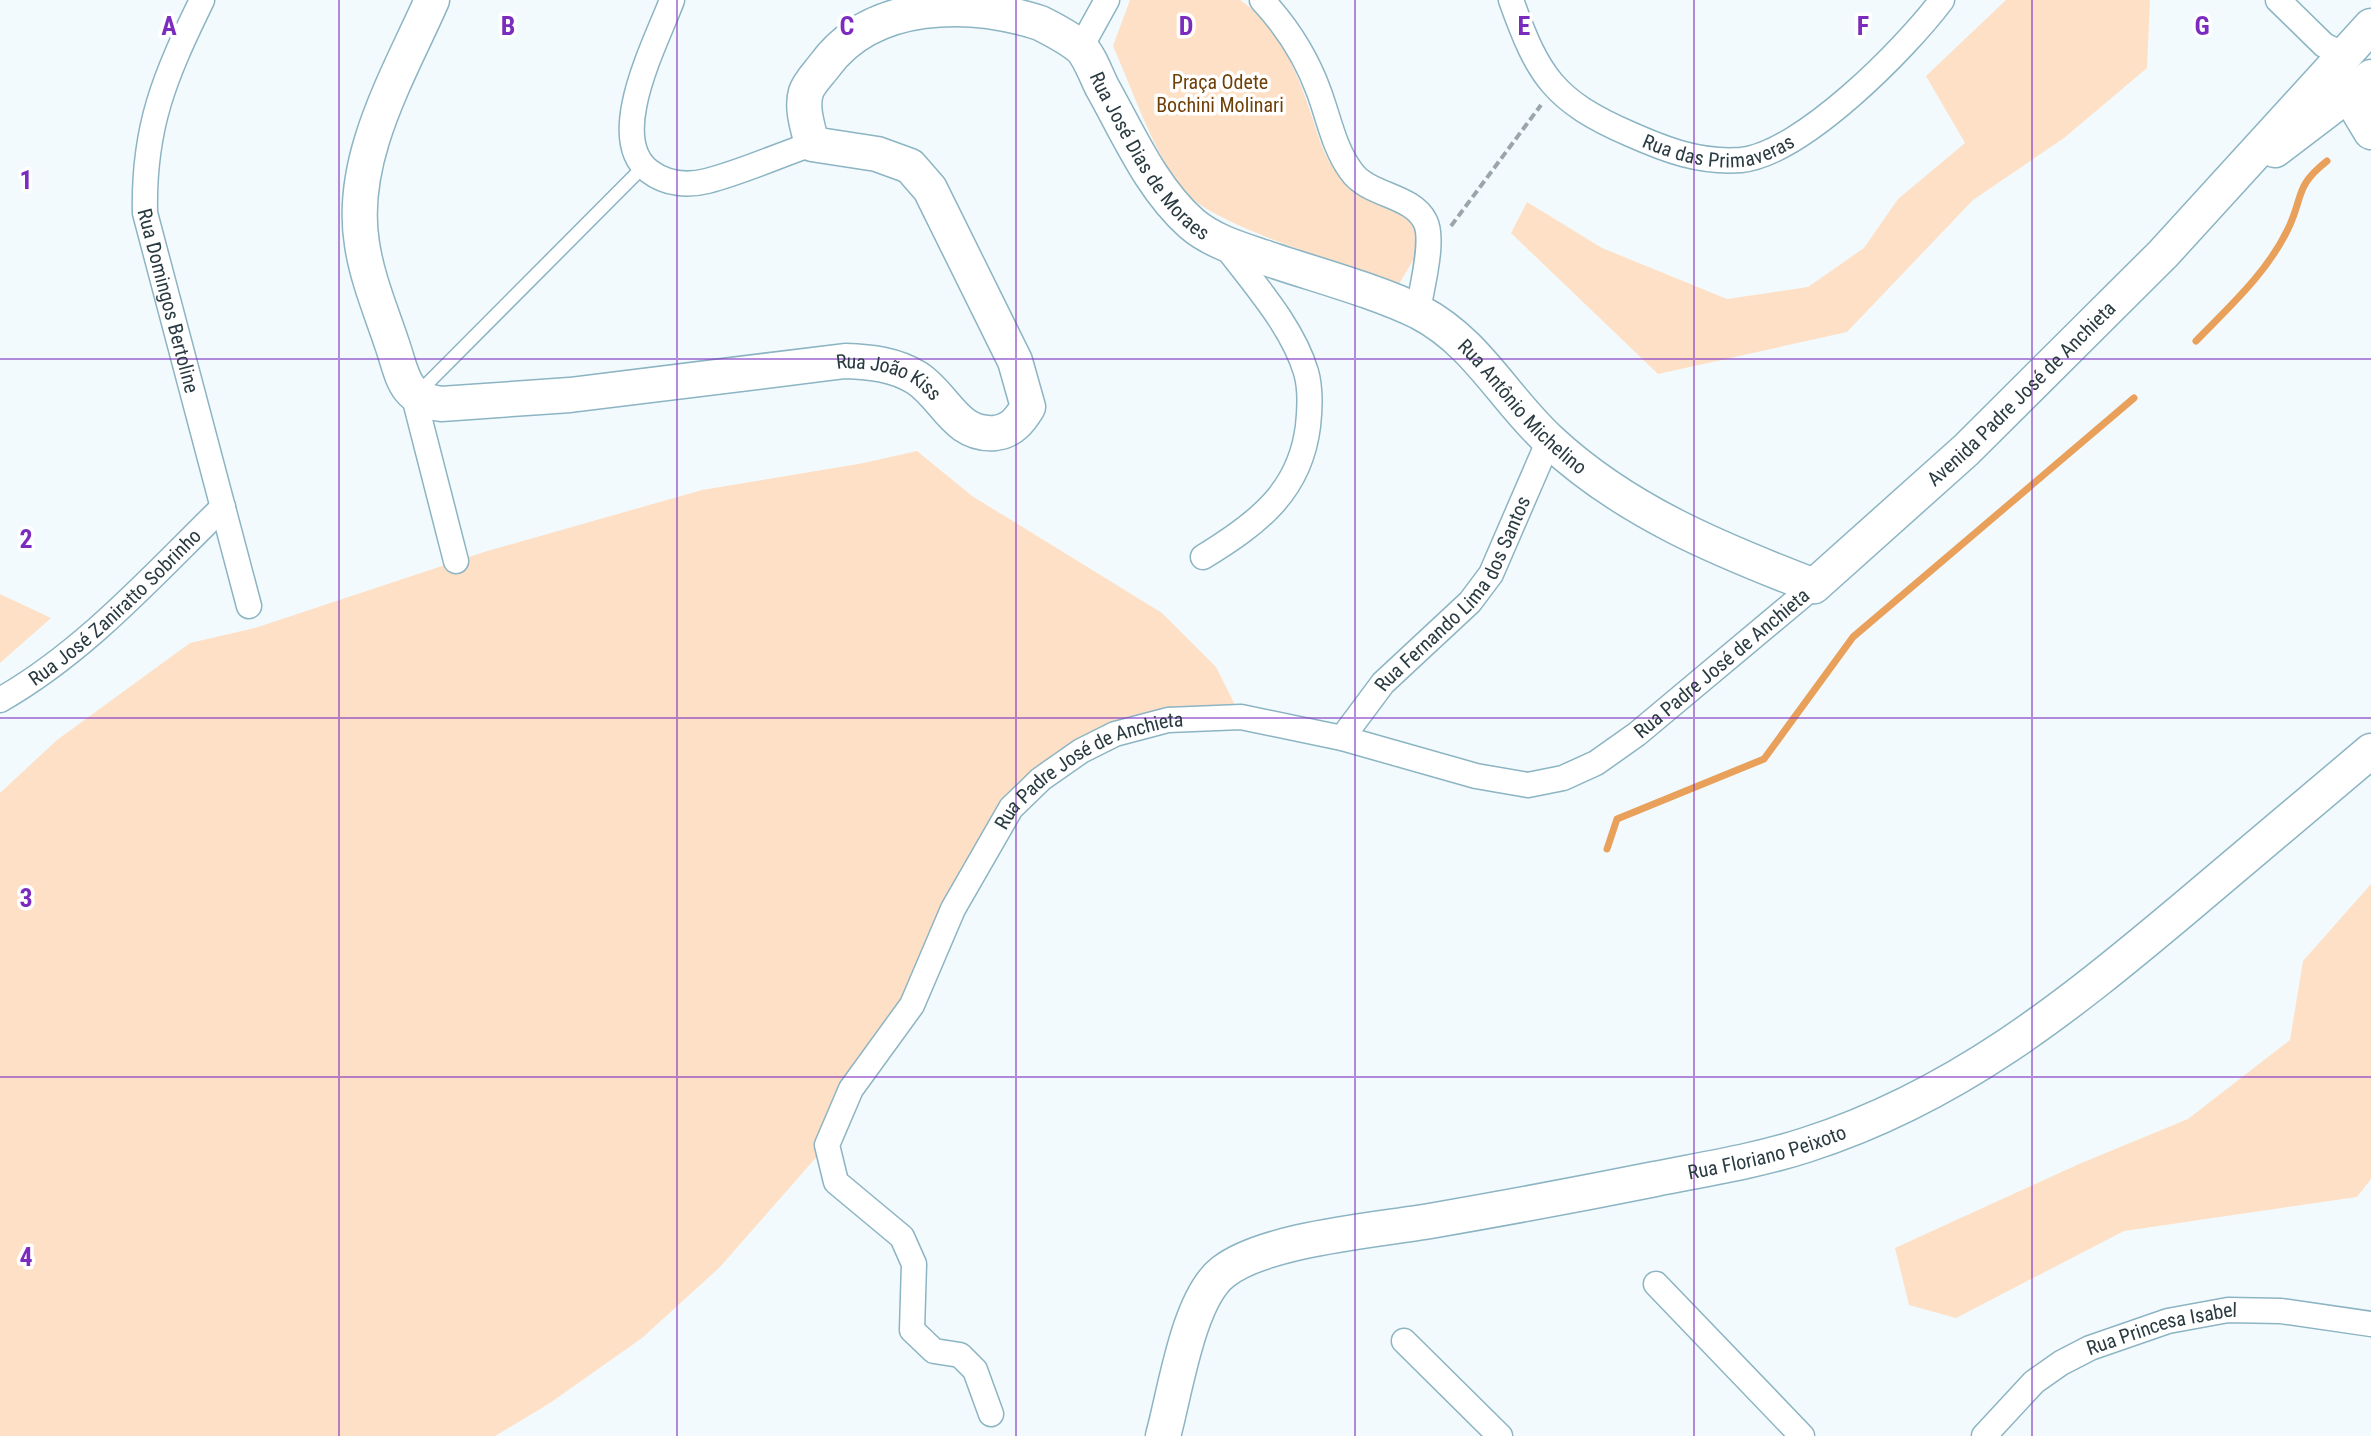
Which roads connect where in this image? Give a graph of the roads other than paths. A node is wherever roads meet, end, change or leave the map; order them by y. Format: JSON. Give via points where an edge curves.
{"nodes":[{"id":1,"x":202,"y":0,"type":"edge"},
{"id":2,"x":432,"y":0,"type":"edge"},
{"id":3,"x":672,"y":0,"type":"edge"},
{"id":4,"x":1107,"y":0,"type":"edge"},
{"id":5,"x":1262,"y":0,"type":"edge"},
{"id":6,"x":1511,"y":0,"type":"edge"},
{"id":7,"x":1942,"y":0,"type":"edge"},
{"id":8,"x":2278,"y":0,"type":"edge"},
{"id":9,"x":2371,"y":26,"type":"edge"},
{"id":10,"x":1081,"y":47,"type":"junction"},
{"id":11,"x":2333,"y":56,"type":"junction"},
{"id":12,"x":2365,"y":84,"type":"edge"},
{"id":13,"x":2371,"y":132,"type":"edge"},
{"id":14,"x":812,"y":144,"type":"junction"},
{"id":15,"x":643,"y":167,"type":"junction"},
{"id":16,"x":2221,"y":192,"type":"junction"},
{"id":17,"x":1224,"y":244,"type":"junction"},
{"id":18,"x":1418,"y":311,"type":"junction"},
{"id":19,"x":414,"y":397,"type":"junction"},
{"id":20,"x":1549,"y":440,"type":"junction"},
{"id":21,"x":223,"y":507,"type":"junction"},
{"id":22,"x":1203,"y":557,"type":"dead end"},
{"id":23,"x":456,"y":561,"type":"dead end"},
{"id":24,"x":1814,"y":586,"type":"junction"},
{"id":25,"x":249,"y":606,"type":"dead end"},
{"id":26,"x":0,"y":700,"type":"edge"},
{"id":27,"x":1342,"y":738,"type":"junction"},
{"id":28,"x":2371,"y":751,"type":"edge"},
{"id":29,"x":1656,"y":1284,"type":"dead end"},
{"id":30,"x":2371,"y":1324,"type":"edge"},
{"id":31,"x":1404,"y":1341,"type":"dead end"},
{"id":32,"x":991,"y":1414,"type":"dead end"},
{"id":33,"x":1163,"y":1436,"type":"edge"},
{"id":34,"x":1500,"y":1436,"type":"edge"},
{"id":35,"x":1802,"y":1436,"type":"edge"},
{"id":36,"x":1984,"y":1436,"type":"edge"}],
"edges":[{"from":1,"to":21,"type":"street","name":"Rua Domingos Bertoline","via":[[153,115],[144,168],[145,213]]},
{"from":2,"to":19,"type":"street","via":[[367,151],[360,203],[361,243],[376,298]]},
{"from":3,"to":15,"type":"street","via":[[630,126],[633,149]]},
{"from":4,"to":10,"type":"street"},
{"from":5,"to":18,"type":"street","via":[[1303,55],[1353,175],[1425,219],[1429,241]]},
{"from":6,"to":7,"type":"street","name":"Rua das Primaveras","via":[[1535,61],[1553,89],[1573,106],[1672,153],[1714,160],[1745,160],[1815,124],[1918,32]]},
{"from":8,"to":11,"type":"street"},
{"from":9,"to":11,"type":"street"},
{"from":10,"to":14,"type":"street","name":"Rua José Dias de Moraes","via":[[1001,9],[955,1],[874,22],[836,50],[806,92]]},
{"from":10,"to":17,"type":"street","name":"Rua José Dias de Moraes","via":[[1171,203],[1194,226]]},
{"from":11,"to":12,"type":"street"},
{"from":11,"to":16,"type":"street"},
{"from":12,"to":13,"type":"street"},
{"from":12,"to":16,"type":"street"},
{"from":14,"to":15,"type":"street","name":"Rua João Kiss","via":[[706,181],[679,184]]},
{"from":14,"to":19,"type":"street","name":"Rua João Kiss","via":[[877,154],[910,166],[930,189],[1015,361],[1028,407],[1019,423],[979,434],[964,426],[921,380],[878,363],[845,361],[570,395],[441,404]]},
{"from":15,"to":19,"type":"lane"},
{"from":16,"to":24,"type":"street","name":"Avenida Padre José de Anchieta","via":[[1966,450]]},
{"from":17,"to":18,"type":"street","name":"Rua Antônio Michelino"},
{"from":17,"to":22,"type":"street","name":"Rua José Dias de Moraes","via":[[1285,329],[1305,371],[1311,404],[1305,450],[1290,485],[1269,512]]},
{"from":18,"to":20,"type":"street","name":"Rua Antônio Michelino","via":[[1454,334]]},
{"from":19,"to":23,"type":"street"},
{"from":20,"to":24,"type":"street","name":"Rua Antônio Michelino","via":[[1600,481],[1668,524]]},
{"from":20,"to":27,"type":"street","name":"Rua Fernando Lima dos Santos","via":[[1491,574],[1470,602],[1383,683]]},
{"from":21,"to":25,"type":"street","name":"Rua Domingos Bertoline"},
{"from":21,"to":26,"type":"street","name":"Rua José Zaniratto Sobrinho","via":[[107,621],[34,680]]},
{"from":24,"to":27,"type":"street","name":"Rua Padre José de Anchieta","via":[[1637,734],[1563,778],[1528,785],[1489,778]]},
{"from":27,"to":32,"type":"street","name":"Rua Padre José de Anchieta","via":[[1241,717],[1168,720],[1115,734],[1041,779],[1011,808],[953,909],[912,1005],[849,1093],[827,1145],[836,1182],[902,1237],[914,1264],[912,1330],[934,1351],[960,1355],[975,1370]]},
{"from":28,"to":33,"type":"street","name":"Rua Floriano Peixoto","via":[[2023,1038],[1961,1078],[1898,1108],[1760,1158],[1321,1239],[1252,1256],[1223,1272],[1206,1291],[1196,1315]]},
{"from":29,"to":35,"type":"street"},
{"from":30,"to":36,"type":"street","name":"Rua Princesa Isabel","via":[[2281,1311],[2228,1310],[2168,1321],[2061,1363],[2034,1382]]},
{"from":31,"to":34,"type":"street"}]}
